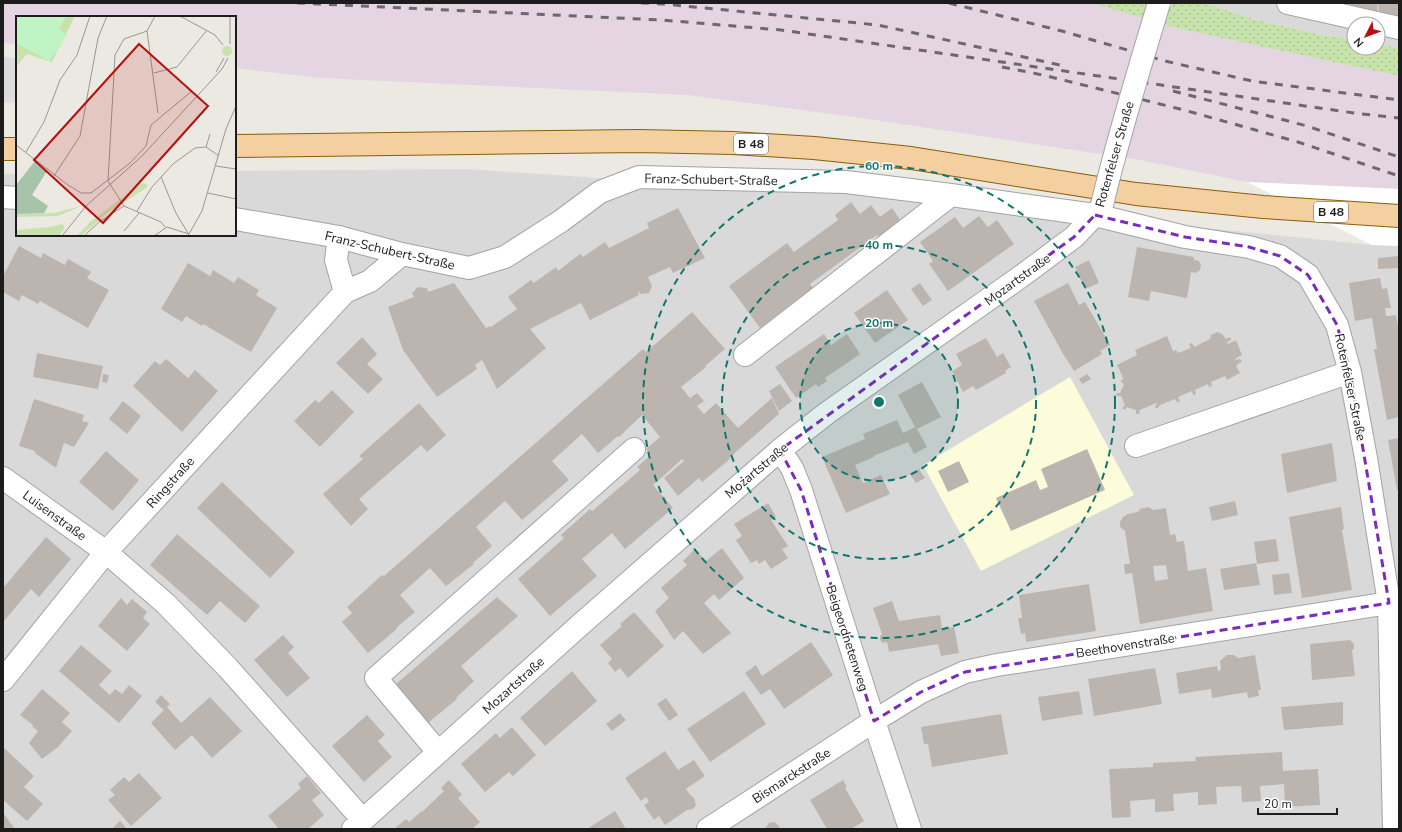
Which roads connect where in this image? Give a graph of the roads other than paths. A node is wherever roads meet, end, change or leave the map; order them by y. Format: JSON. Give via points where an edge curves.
{"nodes":[{"id":1,"x":1159,"y":3,"type":"edge"},
{"id":2,"x":1288,"y":3,"type":"edge"},
{"id":3,"x":1399,"y":28,"type":"edge"},
{"id":4,"x":236,"y":146,"type":"edge"},
{"id":5,"x":3,"y":149,"type":"edge"},
{"id":6,"x":16,"y":149,"type":"edge"},
{"id":7,"x":951,"y":195,"type":"junction"},
{"id":8,"x":3,"y":197,"type":"edge"},
{"id":9,"x":16,"y":198,"type":"edge"},
{"id":10,"x":1099,"y":210,"type":"junction"},
{"id":11,"x":1399,"y":216,"type":"edge"},
{"id":12,"x":236,"y":220,"type":"edge"},
{"id":13,"x":339,"y":237,"type":"junction"},
{"id":14,"x":402,"y":254,"type":"junction"},
{"id":15,"x":345,"y":292,"type":"junction"},
{"id":16,"x":745,"y":355,"type":"dead end"},
{"id":17,"x":1350,"y":372,"type":"junction"},
{"id":18,"x":1136,"y":446,"type":"dead end"},
{"id":19,"x":634,"y":449,"type":"dead end"},
{"id":20,"x":780,"y":450,"type":"junction"},
{"id":21,"x":3,"y":478,"type":"edge"},
{"id":22,"x":106,"y":552,"type":"junction"},
{"id":23,"x":1389,"y":603,"type":"junction"},
{"id":24,"x":3,"y":680,"type":"edge"},
{"id":25,"x":874,"y":721,"type":"junction"},
{"id":26,"x":438,"y":752,"type":"junction"},
{"id":27,"x":358,"y":824,"type":"edge"},
{"id":28,"x":708,"y":829,"type":"edge"},
{"id":29,"x":910,"y":829,"type":"edge"},
{"id":30,"x":1394,"y":829,"type":"edge"}],
"edges":[{"from":1,"to":10,"type":"street","name":"Rotenfelser Straße","bridge":true},
{"from":2,"to":3,"type":"street"},
{"from":4,"to":11,"type":"main road","number":"B 48","via":[[638,141],[733,143],[911,158],[1136,194],[1263,208]]},
{"from":5,"to":6,"type":"main road"},
{"from":7,"to":10,"type":"street","name":"Franz-Schubert-Straße"},
{"from":7,"to":14,"type":"street","name":"Franz-Schubert-Straße","via":[[846,182],[639,177],[600,192],[505,257],[469,268]]},
{"from":7,"to":16,"type":"street"},
{"from":8,"to":9,"type":"street"},
{"from":10,"to":17,"type":"street","name":"Rotenfelser Straße","via":[[1185,237],[1249,247],[1280,256],[1308,275],[1337,325]]},
{"from":10,"to":20,"type":"street","name":"Mozartstraße","via":[[1074,237],[1055,252]]},
{"from":12,"to":13,"type":"street","name":"Franz-Schubert-Straße"},
{"from":13,"to":14,"type":"street","name":"Franz-Schubert-Straße"},
{"from":13,"to":15,"type":"street","via":[[336,260]]},
{"from":14,"to":15,"type":"street","name":"Ringstraße","via":[[370,280]]},
{"from":15,"to":22,"type":"street","name":"Ringstraße"},
{"from":17,"to":18,"type":"street"},
{"from":17,"to":23,"type":"street","name":"Rotenfelser Straße"},
{"from":19,"to":26,"type":"street","via":[[376,678]]},
{"from":20,"to":25,"type":"street","name":"Beigeordnetenweg","via":[[792,468],[801,490]]},
{"from":20,"to":26,"type":"street","name":"Mozartstraße"},
{"from":21,"to":22,"type":"street","name":"Luisenstraße"},
{"from":22,"to":24,"type":"street","name":"Ringstraße"},
{"from":22,"to":27,"type":"street","name":"Luisenstraße","via":[[166,604],[228,668]]},
{"from":23,"to":25,"type":"street","name":"Beethovenstraße","via":[[965,672],[921,692]]},
{"from":23,"to":30,"type":"street","name":"Rotenfelser Straße"},
{"from":25,"to":28,"type":"street","name":"Bismarckstraße"},
{"from":25,"to":29,"type":"street","name":"Beigeordnetenweg"},
{"from":26,"to":27,"type":"street","name":"Mozartstraße"}]}
